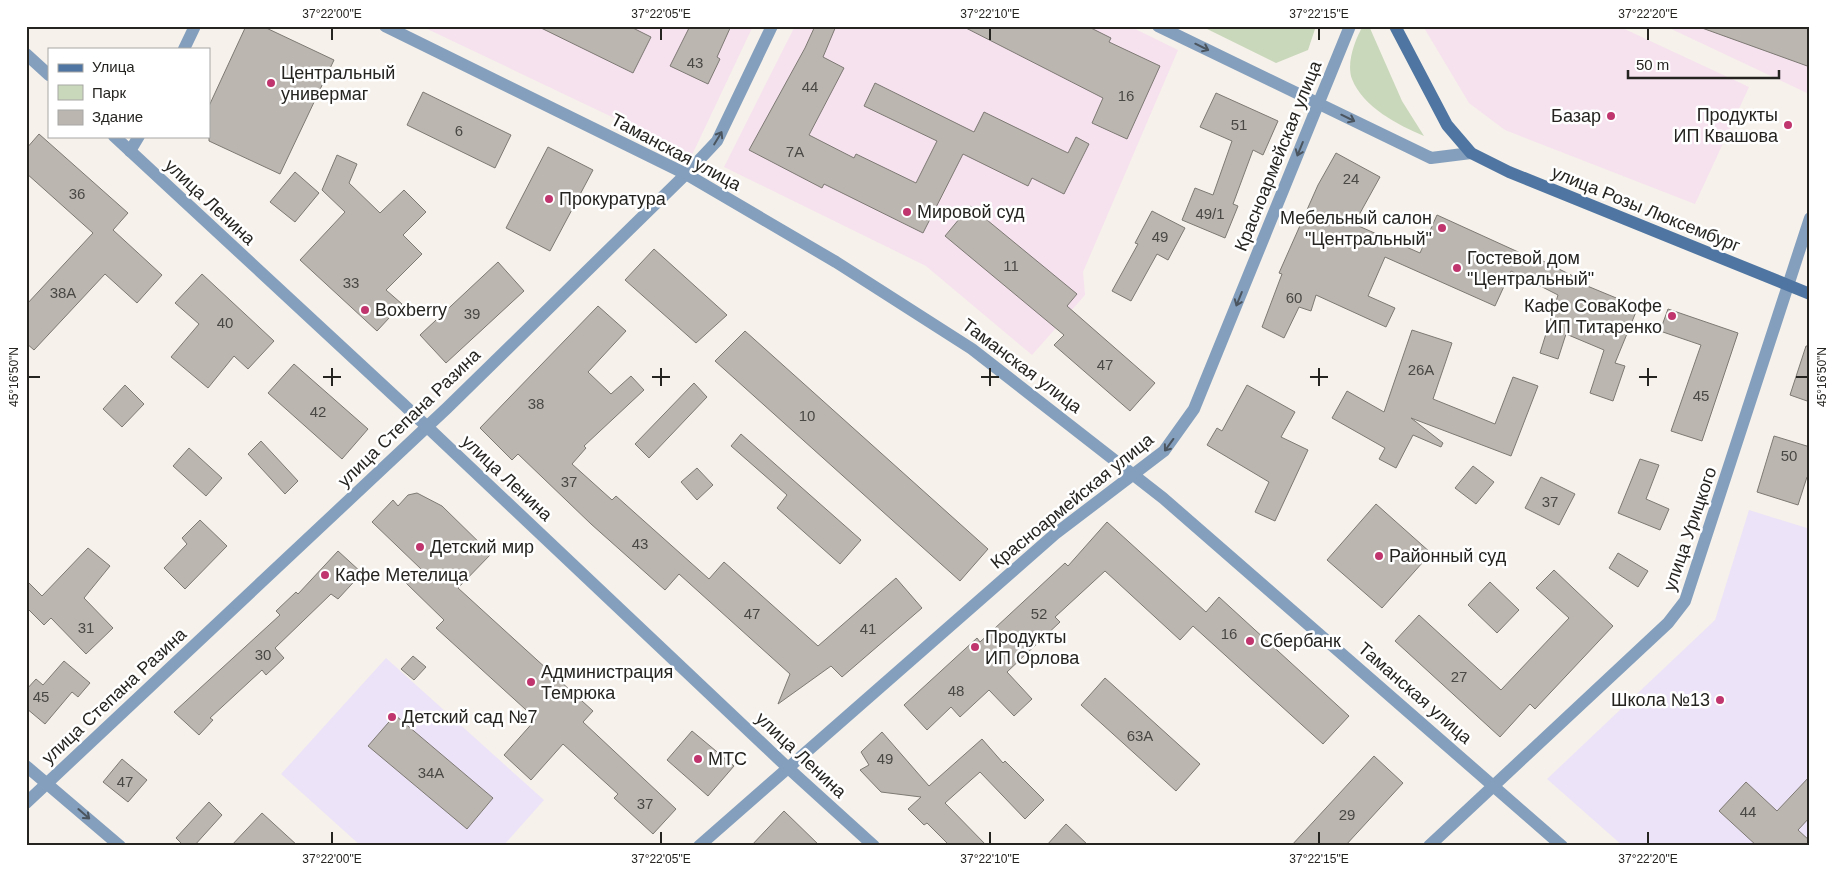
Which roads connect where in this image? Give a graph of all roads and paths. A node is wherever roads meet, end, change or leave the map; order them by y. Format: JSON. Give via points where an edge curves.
{"nodes":[{"id":1,"x":195,"y":26,"type":"edge"},
{"id":2,"x":385,"y":26,"type":"edge"},
{"id":3,"x":772,"y":26,"type":"edge"},
{"id":4,"x":1158,"y":26,"type":"edge"},
{"id":5,"x":1350,"y":26,"type":"edge"},
{"id":6,"x":1395,"y":26,"type":"edge"},
{"id":7,"x":184,"y":48,"type":"edge"},
{"id":8,"x":26,"y":54,"type":"edge"},
{"id":9,"x":48,"y":74,"type":"edge"},
{"id":10,"x":1319,"y":104,"type":"junction"},
{"id":11,"x":116,"y":138,"type":"edge"},
{"id":12,"x":138,"y":138,"type":"edge"},
{"id":13,"x":130,"y":150,"type":"junction"},
{"id":14,"x":1471,"y":152,"type":"junction"},
{"id":15,"x":686,"y":174,"type":"junction"},
{"id":16,"x":1810,"y":218,"type":"edge"},
{"id":17,"x":1789,"y":285,"type":"junction"},
{"id":18,"x":1810,"y":294,"type":"edge"},
{"id":19,"x":426,"y":426,"type":"junction"},
{"id":20,"x":1133,"y":474,"type":"junction"},
{"id":21,"x":26,"y":766,"type":"edge"},
{"id":22,"x":788,"y":767,"type":"junction"},
{"id":23,"x":48,"y":783,"type":"junction"},
{"id":24,"x":1495,"y":786,"type":"junction"},
{"id":25,"x":26,"y":803,"type":"edge"},
{"id":26,"x":120,"y":846,"type":"edge"},
{"id":27,"x":699,"y":846,"type":"edge"},
{"id":28,"x":874,"y":846,"type":"edge"},
{"id":29,"x":1429,"y":846,"type":"edge"},
{"id":30,"x":1562,"y":846,"type":"edge"}],
"edges":[{"from":1,"to":7,"type":"street"},
{"from":2,"to":15,"type":"street","name":"Таманская улица"},
{"from":15,"to":3,"type":"street","name":"улица Степана Разина","one_way":true,"via":[[717,142]]},
{"from":4,"to":10,"type":"street","one_way":true},
{"from":5,"to":10,"type":"street","name":"Красноармейская улица"},
{"from":6,"to":14,"type":"main road","name":"улица Розы Люксембург","via":[[1447,125]]},
{"from":8,"to":9,"type":"street"},
{"from":10,"to":14,"type":"street","one_way":true,"via":[[1431,158]]},
{"from":10,"to":20,"type":"street","name":"Красноармейская улица","one_way":true,"via":[[1194,409],[1164,451]]},
{"from":11,"to":13,"type":"street","name":"улица Ленина"},
{"from":12,"to":13,"type":"street"},
{"from":13,"to":19,"type":"street","name":"улица Ленина"},
{"from":14,"to":17,"type":"main road","name":"улица Розы Люксембург","via":[[1509,172]]},
{"from":15,"to":19,"type":"street","name":"улица Степана Разина"},
{"from":15,"to":20,"type":"street","name":"Таманская улица","via":[[836,262],[972,348]]},
{"from":16,"to":17,"type":"street","name":"улица Урицкого"},
{"from":17,"to":18,"type":"main road","name":"улица Розы Люксембург"},
{"from":17,"to":24,"type":"street","name":"улица Урицкого","via":[[1684,602],[1668,623]]},
{"from":19,"to":22,"type":"street","name":"улица Ленина"},
{"from":19,"to":23,"type":"street","name":"улица Степана Разина"},
{"from":20,"to":22,"type":"street","name":"Красноармейская улица","via":[[1055,534]]},
{"from":20,"to":24,"type":"street","name":"Таманская улица"},
{"from":21,"to":23,"type":"street"},
{"from":22,"to":27,"type":"street","name":"Красноармейская улица"},
{"from":22,"to":28,"type":"street","name":"улица Ленина"},
{"from":23,"to":25,"type":"street","name":"улица Степана Разина"},
{"from":23,"to":26,"type":"street","one_way":true},
{"from":24,"to":29,"type":"street","name":"улица Урицкого"},
{"from":24,"to":30,"type":"street","name":"Таманская улица"}]}
